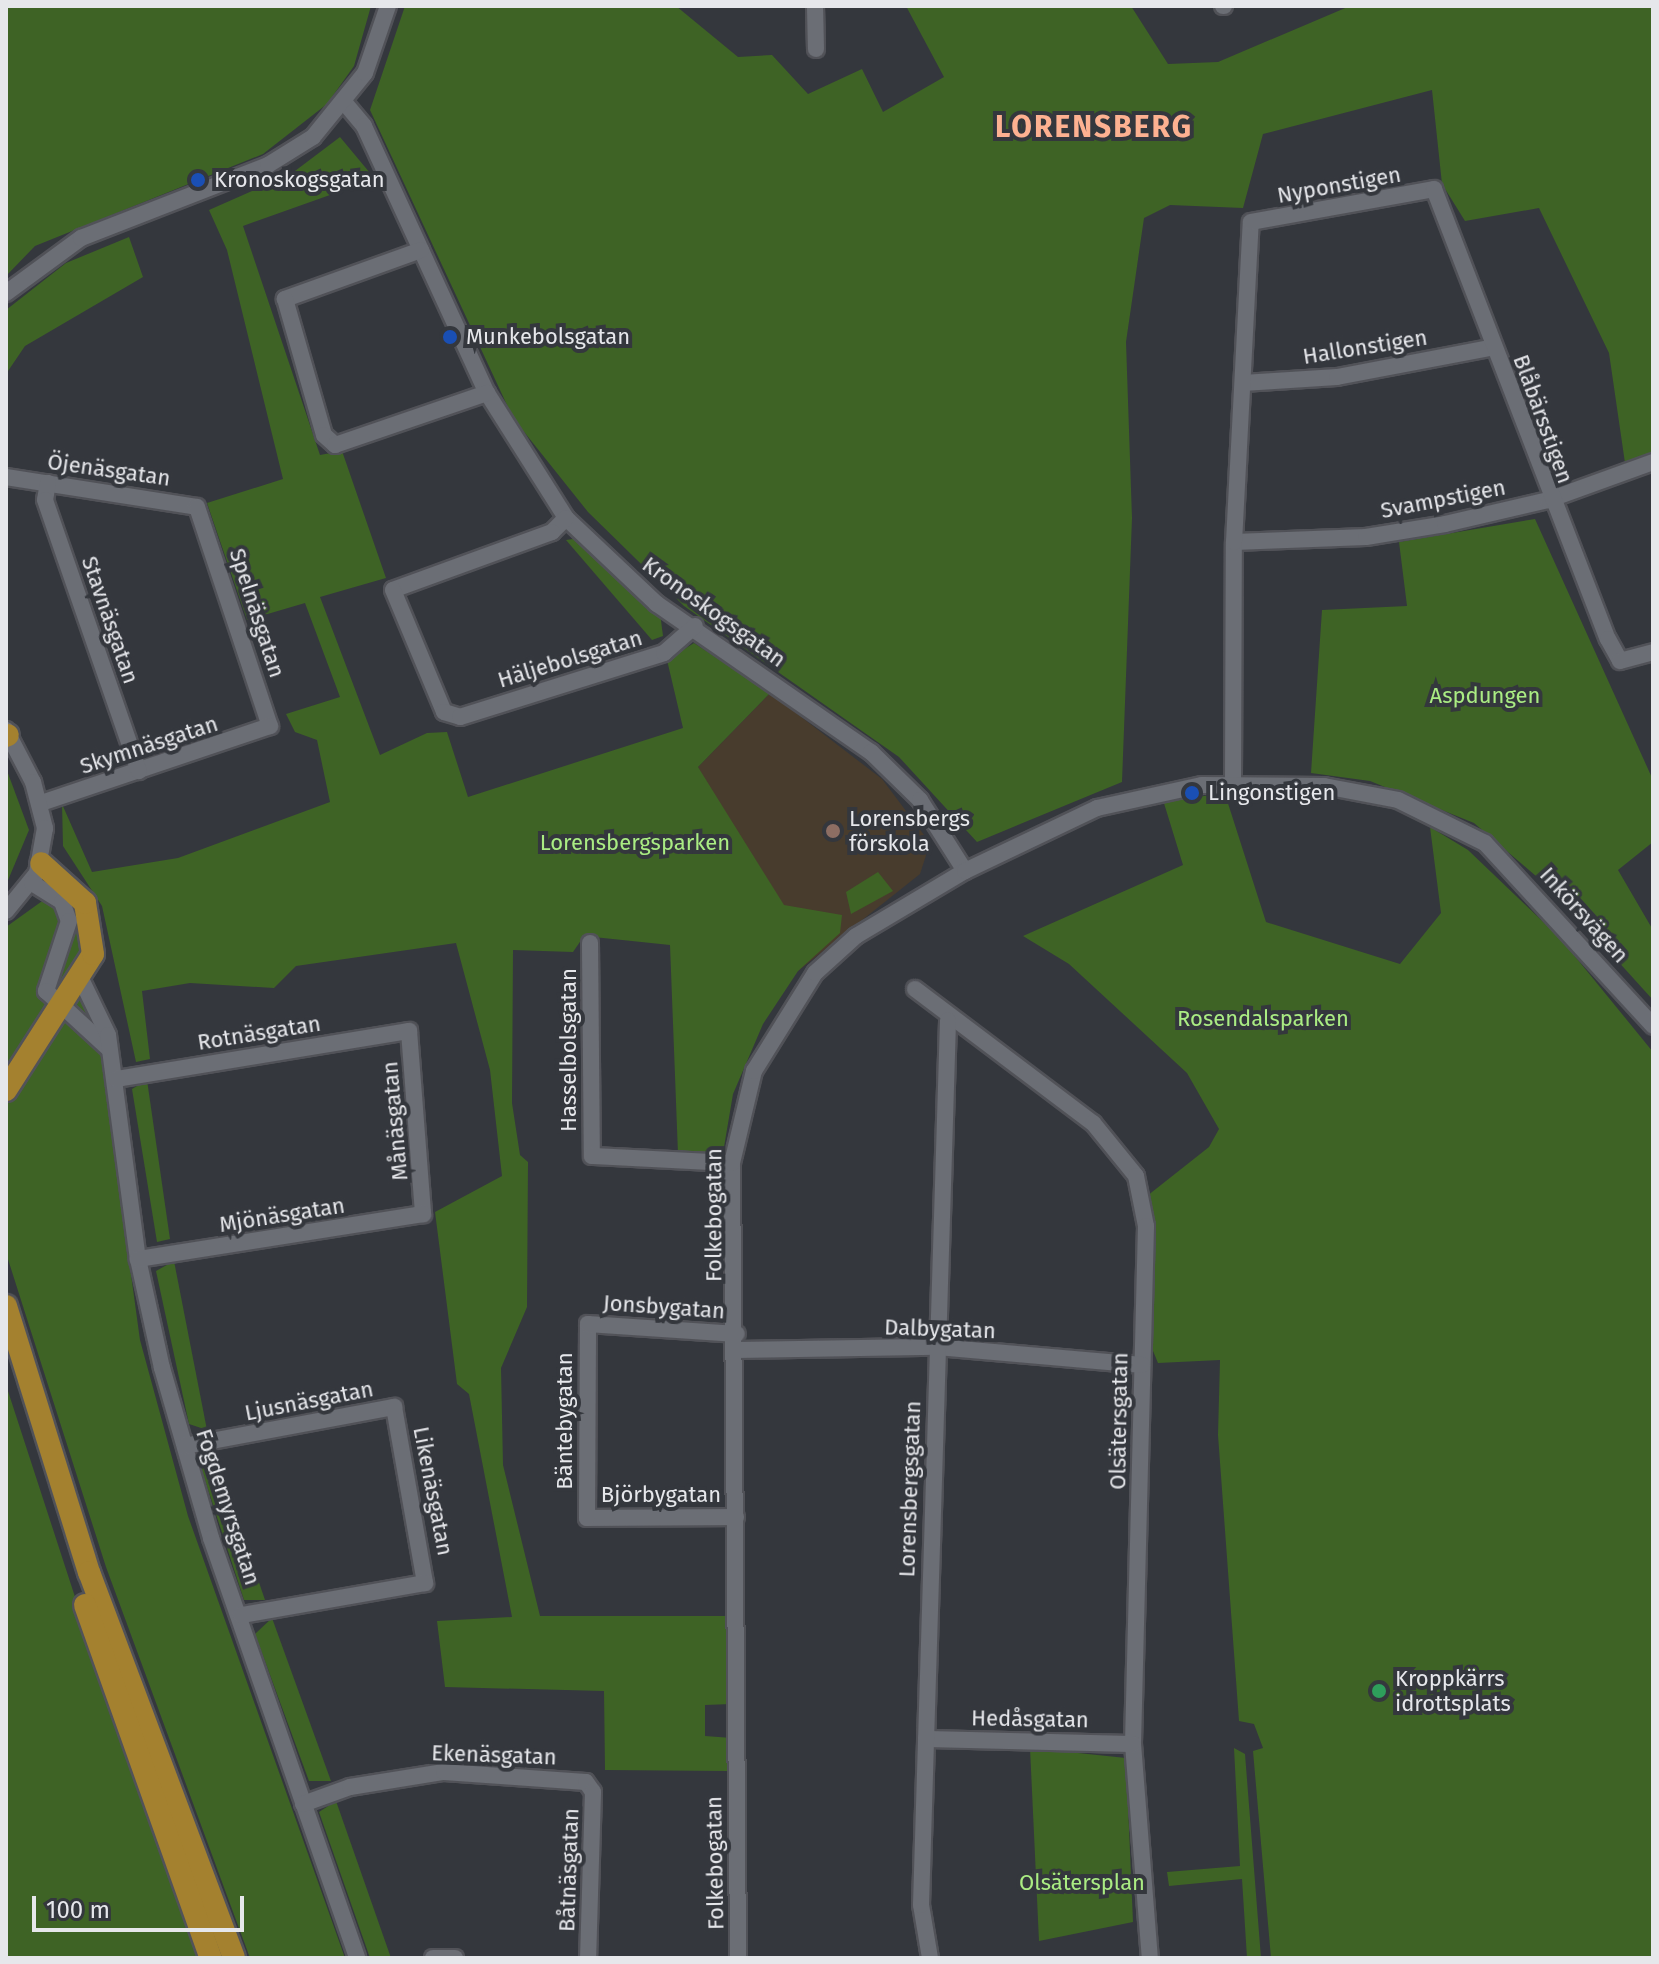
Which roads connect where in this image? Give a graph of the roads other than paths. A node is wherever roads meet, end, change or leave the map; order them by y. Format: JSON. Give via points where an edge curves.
{"nodes":[{"id":1,"x":388,"y":6,"type":"edge"},
{"id":2,"x":815,"y":6,"type":"edge"},
{"id":3,"x":816,"y":49,"type":"dead end"},
{"id":4,"x":344,"y":102,"type":"junction"},
{"id":5,"x":1434,"y":189,"type":"joint"},
{"id":6,"x":421,"y":250,"type":"junction"},
{"id":7,"x":6,"y":293,"type":"edge"},
{"id":8,"x":1494,"y":347,"type":"junction"},
{"id":9,"x":1243,"y":383,"type":"junction"},
{"id":10,"x":487,"y":393,"type":"junction"},
{"id":11,"x":1653,"y":462,"type":"edge"},
{"id":12,"x":6,"y":477,"type":"edge"},
{"id":13,"x":48,"y":483,"type":"junction"},
{"id":14,"x":1548,"y":500,"type":"junction"},
{"id":15,"x":201,"y":514,"type":"joint"},
{"id":16,"x":566,"y":518,"type":"junction"},
{"id":17,"x":1234,"y":542,"type":"junction"},
{"id":18,"x":695,"y":626,"type":"junction"},
{"id":19,"x":1653,"y":652,"type":"edge"},
{"id":20,"x":270,"y":726,"type":"joint"},
{"id":21,"x":7,"y":734,"type":"edge"},
{"id":22,"x":139,"y":771,"type":"junction"},
{"id":23,"x":1233,"y":783,"type":"junction"},
{"id":24,"x":41,"y":803,"type":"junction"},
{"id":25,"x":1513,"y":869,"type":"joint"},
{"id":26,"x":965,"y":871,"type":"junction"},
{"id":27,"x":37,"y":873,"type":"junction"},
{"id":28,"x":6,"y":911,"type":"edge"},
{"id":29,"x":590,"y":943,"type":"dead end"},
{"id":30,"x":82,"y":981,"type":"junction"},
{"id":31,"x":915,"y":989,"type":"dead end"},
{"id":32,"x":64,"y":1008,"type":"junction"},
{"id":33,"x":948,"y":1020,"type":"junction"},
{"id":34,"x":1653,"y":1026,"type":"edge"},
{"id":35,"x":409,"y":1031,"type":"joint"},
{"id":36,"x":112,"y":1056,"type":"junction"},
{"id":37,"x":116,"y":1079,"type":"junction"},
{"id":38,"x":6,"y":1090,"type":"edge"},
{"id":39,"x":732,"y":1163,"type":"junction"},
{"id":40,"x":425,"y":1207,"type":"joint"},
{"id":41,"x":138,"y":1259,"type":"junction"},
{"id":42,"x":6,"y":1306,"type":"edge"},
{"id":43,"x":588,"y":1324,"type":"joint"},
{"id":44,"x":737,"y":1342,"type":"junction"},
{"id":45,"x":937,"y":1347,"type":"junction"},
{"id":46,"x":6,"y":1356,"type":"edge"},
{"id":47,"x":1142,"y":1365,"type":"junction"},
{"id":48,"x":394,"y":1407,"type":"joint"},
{"id":49,"x":185,"y":1446,"type":"junction"},
{"id":50,"x":736,"y":1517,"type":"junction"},
{"id":51,"x":587,"y":1518,"type":"joint"},
{"id":52,"x":241,"y":1615,"type":"junction"},
{"id":53,"x":926,"y":1739,"type":"junction"},
{"id":54,"x":1133,"y":1744,"type":"junction"},
{"id":55,"x":591,"y":1784,"type":"joint"},
{"id":56,"x":303,"y":1804,"type":"junction"},
{"id":57,"x":211,"y":1958,"type":"edge"},
{"id":58,"x":234,"y":1958,"type":"edge"},
{"id":59,"x":357,"y":1958,"type":"edge"},
{"id":60,"x":433,"y":1958,"type":"edge"},
{"id":61,"x":455,"y":1958,"type":"edge"},
{"id":62,"x":588,"y":1958,"type":"edge"},
{"id":63,"x":738,"y":1958,"type":"edge"},
{"id":64,"x":930,"y":1958,"type":"edge"},
{"id":65,"x":1150,"y":1958,"type":"edge"}],
"edges":[{"from":1,"to":4,"type":"street","via":[[379,41]]},
{"from":2,"to":3,"type":"street"},
{"from":4,"to":6,"type":"street","name":"Kronoskogsgatan","via":[[364,126]]},
{"from":4,"to":7,"type":"street","via":[[313,137],[268,165],[81,238]]},
{"from":5,"to":8,"type":"street","name":"Blåbärsstigen","via":[[1456,232]]},
{"from":5,"to":9,"type":"street","name":"Nyponstigen","via":[[1251,222]]},
{"from":6,"to":10,"type":"street","name":"Kronoskogsgatan"},
{"from":6,"to":10,"type":"street","via":[[285,299],[285,318],[331,445]]},
{"from":8,"to":9,"type":"street","name":"Hallonstigen","via":[[1337,377]]},
{"from":8,"to":14,"type":"street","name":"Blåbärsstigen"},
{"from":9,"to":17,"type":"street"},
{"from":10,"to":16,"type":"street","name":"Kronoskogsgatan"},
{"from":11,"to":14,"type":"street","name":"Svampstigen"},
{"from":12,"to":13,"type":"street","name":"Öjenäsgatan"},
{"from":13,"to":15,"type":"street","name":"Öjenäsgatan","via":[[164,498]]},
{"from":13,"to":22,"type":"street","name":"Stavnäsgatan","via":[[45,500]]},
{"from":14,"to":17,"type":"street","name":"Svampstigen","via":[[1366,537]]},
{"from":14,"to":19,"type":"street","name":"Blåbärsstigen","via":[[1620,661]]},
{"from":15,"to":20,"type":"street","name":"Spelnäsgatan"},
{"from":16,"to":18,"type":"street","name":"Kronoskogsgatan","via":[[657,604]]},
{"from":16,"to":18,"type":"street","name":"Häljebolsgatan","via":[[552,532],[393,590],[450,715],[664,653]]},
{"from":17,"to":23,"type":"street"},
{"from":18,"to":26,"type":"street","name":"Kronoskogsgatan","via":[[871,752],[920,800]]},
{"from":20,"to":22,"type":"street","name":"Skymnäsgatan"},
{"from":21,"to":24,"type":"street"},
{"from":22,"to":24,"type":"street","name":"Skymnäsgatan"},
{"from":23,"to":25,"type":"street","name":"Folkebogatan","via":[[1324,786],[1398,800],[1460,828]]},
{"from":23,"to":26,"type":"street","name":"Folkebogatan","via":[[1097,808]]},
{"from":24,"to":27,"type":"street"},
{"from":25,"to":34,"type":"street","name":"Inkörsvägen"},
{"from":26,"to":39,"type":"street","name":"Folkebogatan","via":[[856,936],[815,973],[754,1071]]},
{"from":27,"to":28,"type":"street"},
{"from":27,"to":30,"type":"main road","via":[[73,886],[90,915],[93,954]]},
{"from":27,"to":32,"type":"street","name":"Fogdemyrsgatan","via":[[62,902],[69,921],[45,984]]},
{"from":29,"to":39,"type":"street","name":"Hasselbolsgatan","via":[[592,1156]]},
{"from":30,"to":32,"type":"main road"},
{"from":30,"to":36,"type":"street","name":"Fogdemyrsgatan"},
{"from":31,"to":33,"type":"street","name":"Olsätersgatan"},
{"from":32,"to":36,"type":"street","name":"Fogdemyrsgatan","via":[[91,1027]]},
{"from":32,"to":38,"type":"main road"},
{"from":33,"to":45,"type":"street","name":"Lorensbergsgatan"},
{"from":33,"to":47,"type":"street","name":"Olsätersgatan","via":[[1093,1123],[1136,1176],[1146,1226]]},
{"from":35,"to":37,"type":"street","name":"Rotnäsgatan"},
{"from":35,"to":40,"type":"street","name":"Månäsgatan"},
{"from":36,"to":37,"type":"street","name":"Fogdemyrsgatan"},
{"from":37,"to":41,"type":"street","name":"Fogdemyrsgatan"},
{"from":39,"to":44,"type":"street","name":"Folkebogatan"},
{"from":40,"to":41,"type":"street","name":"Mjönäsgatan","via":[[420,1216]]},
{"from":41,"to":49,"type":"street","name":"Fogdemyrsgatan"},
{"from":42,"to":58,"type":"main road","via":[[89,1572]]},
{"from":43,"to":44,"type":"street","name":"Jonsbygatan"},
{"from":43,"to":51,"type":"street","name":"Bäntebygatan"},
{"from":44,"to":45,"type":"street","name":"Dalbygatan"},
{"from":44,"to":50,"type":"street","name":"Folkebogatan"},
{"from":45,"to":47,"type":"street","name":"Dalbygatan"},
{"from":45,"to":53,"type":"street","name":"Lorensbergsgatan"},
{"from":46,"to":57,"type":"main road"},
{"from":47,"to":54,"type":"street","name":"Olsätersgatan"},
{"from":48,"to":49,"type":"street","name":"Ljusnäsgatan"},
{"from":48,"to":52,"type":"street","name":"Likenäsgatan","via":[[425,1583]]},
{"from":49,"to":52,"type":"street","name":"Fogdemyrsgatan"},
{"from":50,"to":51,"type":"street","name":"Björbygatan"},
{"from":50,"to":63,"type":"street","name":"Folkebogatan"},
{"from":52,"to":56,"type":"street","name":"Fogdemyrsgatan"},
{"from":53,"to":54,"type":"street","name":"Hedåsgatan"},
{"from":53,"to":64,"type":"street","name":"Lorensbergsgatan","via":[[921,1905]]},
{"from":54,"to":65,"type":"street","name":"Olsätersgatan"},
{"from":55,"to":56,"type":"street","name":"Ekenäsgatan","via":[[444,1772],[350,1787]]},
{"from":55,"to":62,"type":"street","name":"Båtnäsgatan"},
{"from":56,"to":59,"type":"street","name":"Fogdemyrsgatan"},
{"from":60,"to":61,"type":"street"}]}
